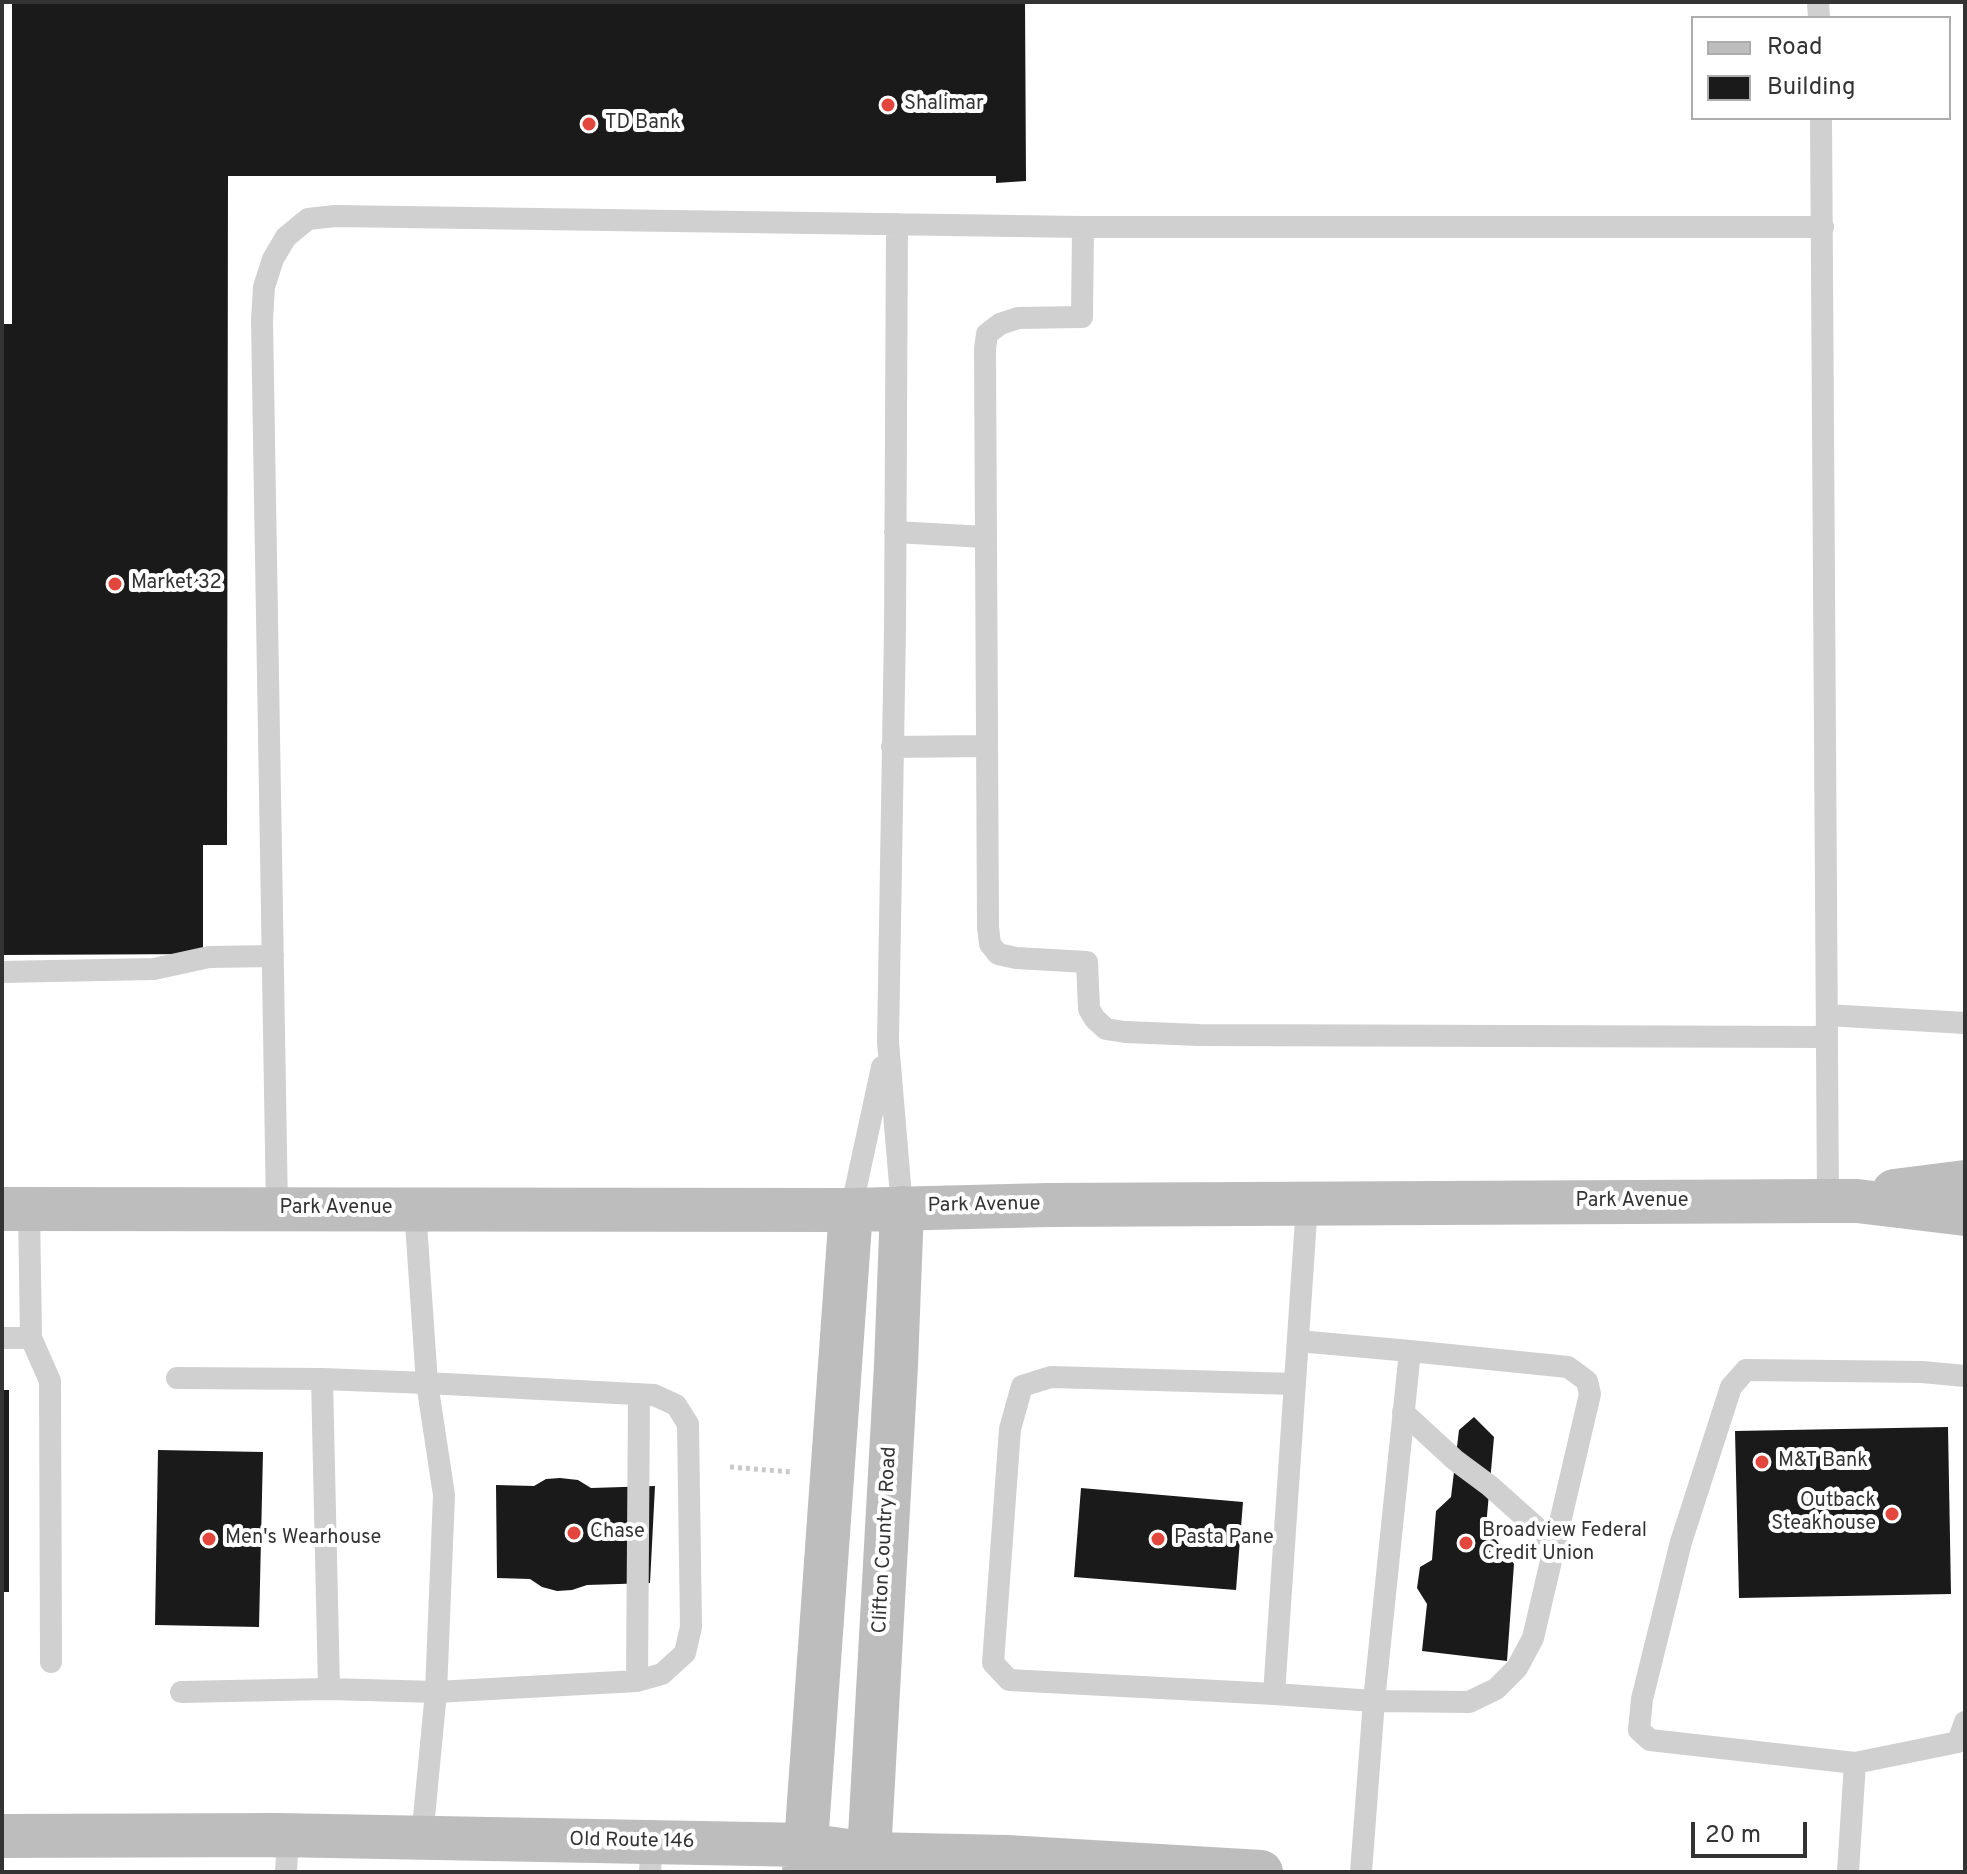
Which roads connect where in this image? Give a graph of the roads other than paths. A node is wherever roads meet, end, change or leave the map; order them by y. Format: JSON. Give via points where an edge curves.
{"nodes":[{"id":1,"x":1821,"y":120,"type":"edge"},
{"id":2,"x":897,"y":224,"type":"junction"},
{"id":3,"x":1083,"y":227,"type":"junction"},
{"id":4,"x":1823,"y":227,"type":"junction"},
{"id":5,"x":895,"y":532,"type":"junction"},
{"id":6,"x":985,"y":537,"type":"junction"},
{"id":7,"x":985,"y":746,"type":"junction"},
{"id":8,"x":892,"y":747,"type":"junction"},
{"id":9,"x":273,"y":956,"type":"junction"},
{"id":10,"x":2,"y":972,"type":"edge"},
{"id":11,"x":1965,"y":1023,"type":"edge"},
{"id":12,"x":1827,"y":1026,"type":"junction"},
{"id":13,"x":888,"y":1042,"type":"junction"},
{"id":14,"x":1965,"y":1182,"type":"edge"},
{"id":15,"x":1842,"y":1201,"type":"junction"},
{"id":16,"x":1307,"y":1204,"type":"junction"},
{"id":17,"x":902,"y":1208,"type":"junction"},
{"id":18,"x":15,"y":1209,"type":"edge"},
{"id":19,"x":277,"y":1209,"type":"junction"},
{"id":20,"x":415,"y":1209,"type":"junction"},
{"id":21,"x":851,"y":1210,"type":"junction"},
{"id":22,"x":1965,"y":1214,"type":"edge"},
{"id":23,"x":2,"y":1338,"type":"edge"},
{"id":24,"x":31,"y":1338,"type":"junction"},
{"id":25,"x":1298,"y":1341,"type":"junction"},
{"id":26,"x":1410,"y":1351,"type":"junction"},
{"id":27,"x":1965,"y":1376,"type":"edge"},
{"id":28,"x":177,"y":1378,"type":"dead end"},
{"id":29,"x":322,"y":1379,"type":"junction"},
{"id":30,"x":427,"y":1383,"type":"junction"},
{"id":31,"x":1295,"y":1384,"type":"junction"},
{"id":32,"x":639,"y":1394,"type":"junction"},
{"id":33,"x":1403,"y":1412,"type":"junction"},
{"id":34,"x":1555,"y":1544,"type":"junction"},
{"id":35,"x":51,"y":1662,"type":"dead end"},
{"id":36,"x":637,"y":1681,"type":"junction"},
{"id":37,"x":329,"y":1689,"type":"junction"},
{"id":38,"x":181,"y":1692,"type":"dead end"},
{"id":39,"x":436,"y":1692,"type":"junction"},
{"id":40,"x":1274,"y":1694,"type":"junction"},
{"id":41,"x":1374,"y":1701,"type":"junction"},
{"id":42,"x":1965,"y":1722,"type":"edge"},
{"id":43,"x":1855,"y":1763,"type":"junction"},
{"id":44,"x":2,"y":1836,"type":"edge"},
{"id":45,"x":422,"y":1838,"type":"junction"},
{"id":46,"x":287,"y":1854,"type":"edge"},
{"id":47,"x":651,"y":1857,"type":"edge"},
{"id":48,"x":805,"y":1858,"type":"edge"},
{"id":49,"x":869,"y":1863,"type":"edge"},
{"id":50,"x":1261,"y":1872,"type":"edge"},
{"id":51,"x":1361,"y":1872,"type":"edge"},
{"id":52,"x":1848,"y":1872,"type":"edge"}],
"edges":[{"from":1,"to":4,"type":"lane"},
{"from":2,"to":3,"type":"lane"},
{"from":2,"to":5,"type":"lane"},
{"from":2,"to":9,"type":"lane","via":[[335,216],[308,219],[286,237],[264,287],[262,320]]},
{"from":3,"to":4,"type":"lane"},
{"from":3,"to":6,"type":"lane","via":[[1082,317],[1018,318],[987,334]]},
{"from":4,"to":12,"type":"lane"},
{"from":5,"to":6,"type":"lane"},
{"from":5,"to":8,"type":"lane"},
{"from":6,"to":7,"type":"lane"},
{"from":7,"to":8,"type":"lane"},
{"from":7,"to":12,"type":"lane","via":[[990,944],[998,954],[1016,958],[1087,962],[1089,1009],[1106,1029],[1199,1035]]},
{"from":8,"to":13,"type":"lane"},
{"from":9,"to":10,"type":"lane","via":[[209,957],[154,969]]},
{"from":9,"to":19,"type":"lane"},
{"from":11,"to":12,"type":"lane"},
{"from":12,"to":15,"type":"lane"},
{"from":13,"to":17,"type":"lane"},
{"from":13,"to":21,"type":"lane"},
{"from":14,"to":15,"type":"street"},
{"from":15,"to":16,"type":"street","name":"Park Avenue"},
{"from":15,"to":22,"type":"street","name":"Park Avenue"},
{"from":16,"to":17,"type":"street","name":"Park Avenue"},
{"from":16,"to":25,"type":"lane"},
{"from":17,"to":21,"type":"street","name":"Park Avenue"},
{"from":17,"to":49,"type":"street","name":"Clifton Country Road"},
{"from":18,"to":19,"type":"street","name":"Park Avenue"},
{"from":18,"to":24,"type":"lane"},
{"from":19,"to":20,"type":"street","name":"Park Avenue"},
{"from":20,"to":21,"type":"street","name":"Park Avenue"},
{"from":20,"to":30,"type":"lane"},
{"from":21,"to":48,"type":"street"},
{"from":23,"to":24,"type":"lane"},
{"from":24,"to":35,"type":"lane","via":[[50,1381]]},
{"from":25,"to":26,"type":"lane"},
{"from":25,"to":31,"type":"lane"},
{"from":26,"to":33,"type":"lane"},
{"from":26,"to":34,"type":"lane","via":[[1568,1367],[1587,1381],[1590,1394]]},
{"from":27,"to":43,"type":"lane","via":[[1746,1370],[1731,1387],[1681,1542],[1639,1730],[1650,1740]]},
{"from":28,"to":29,"type":"lane"},
{"from":29,"to":30,"type":"lane"},
{"from":29,"to":37,"type":"lane"},
{"from":30,"to":32,"type":"lane"},
{"from":30,"to":39,"type":"lane","via":[[444,1495]]},
{"from":31,"to":40,"type":"lane"},
{"from":31,"to":40,"type":"lane","via":[[1051,1377],[1022,1386],[1010,1429],[993,1663],[1009,1680]]},
{"from":32,"to":36,"type":"lane"},
{"from":32,"to":36,"type":"lane","via":[[676,1405],[688,1424],[692,1591],[685,1653],[662,1674]]},
{"from":33,"to":34,"type":"lane"},
{"from":33,"to":41,"type":"lane"},
{"from":34,"to":41,"type":"lane","via":[[1533,1638],[1517,1668],[1496,1689],[1469,1702]]},
{"from":36,"to":39,"type":"lane"},
{"from":37,"to":38,"type":"lane"},
{"from":37,"to":39,"type":"lane"},
{"from":39,"to":45,"type":"lane"},
{"from":40,"to":41,"type":"lane"},
{"from":41,"to":51,"type":"lane"},
{"from":42,"to":43,"type":"lane","via":[[1958,1742]]},
{"from":43,"to":52,"type":"lane"},
{"from":44,"to":46,"type":"street","name":"Old Route 146"},
{"from":45,"to":46,"type":"street","name":"Old Route 146"},
{"from":45,"to":47,"type":"street","name":"Old Route 146"},
{"from":47,"to":48,"type":"street","name":"Old Route 146"},
{"from":48,"to":49,"type":"street","name":"Old Route 146"},
{"from":49,"to":50,"type":"street","name":"Old Route 146","via":[[1007,1857]]}]}
